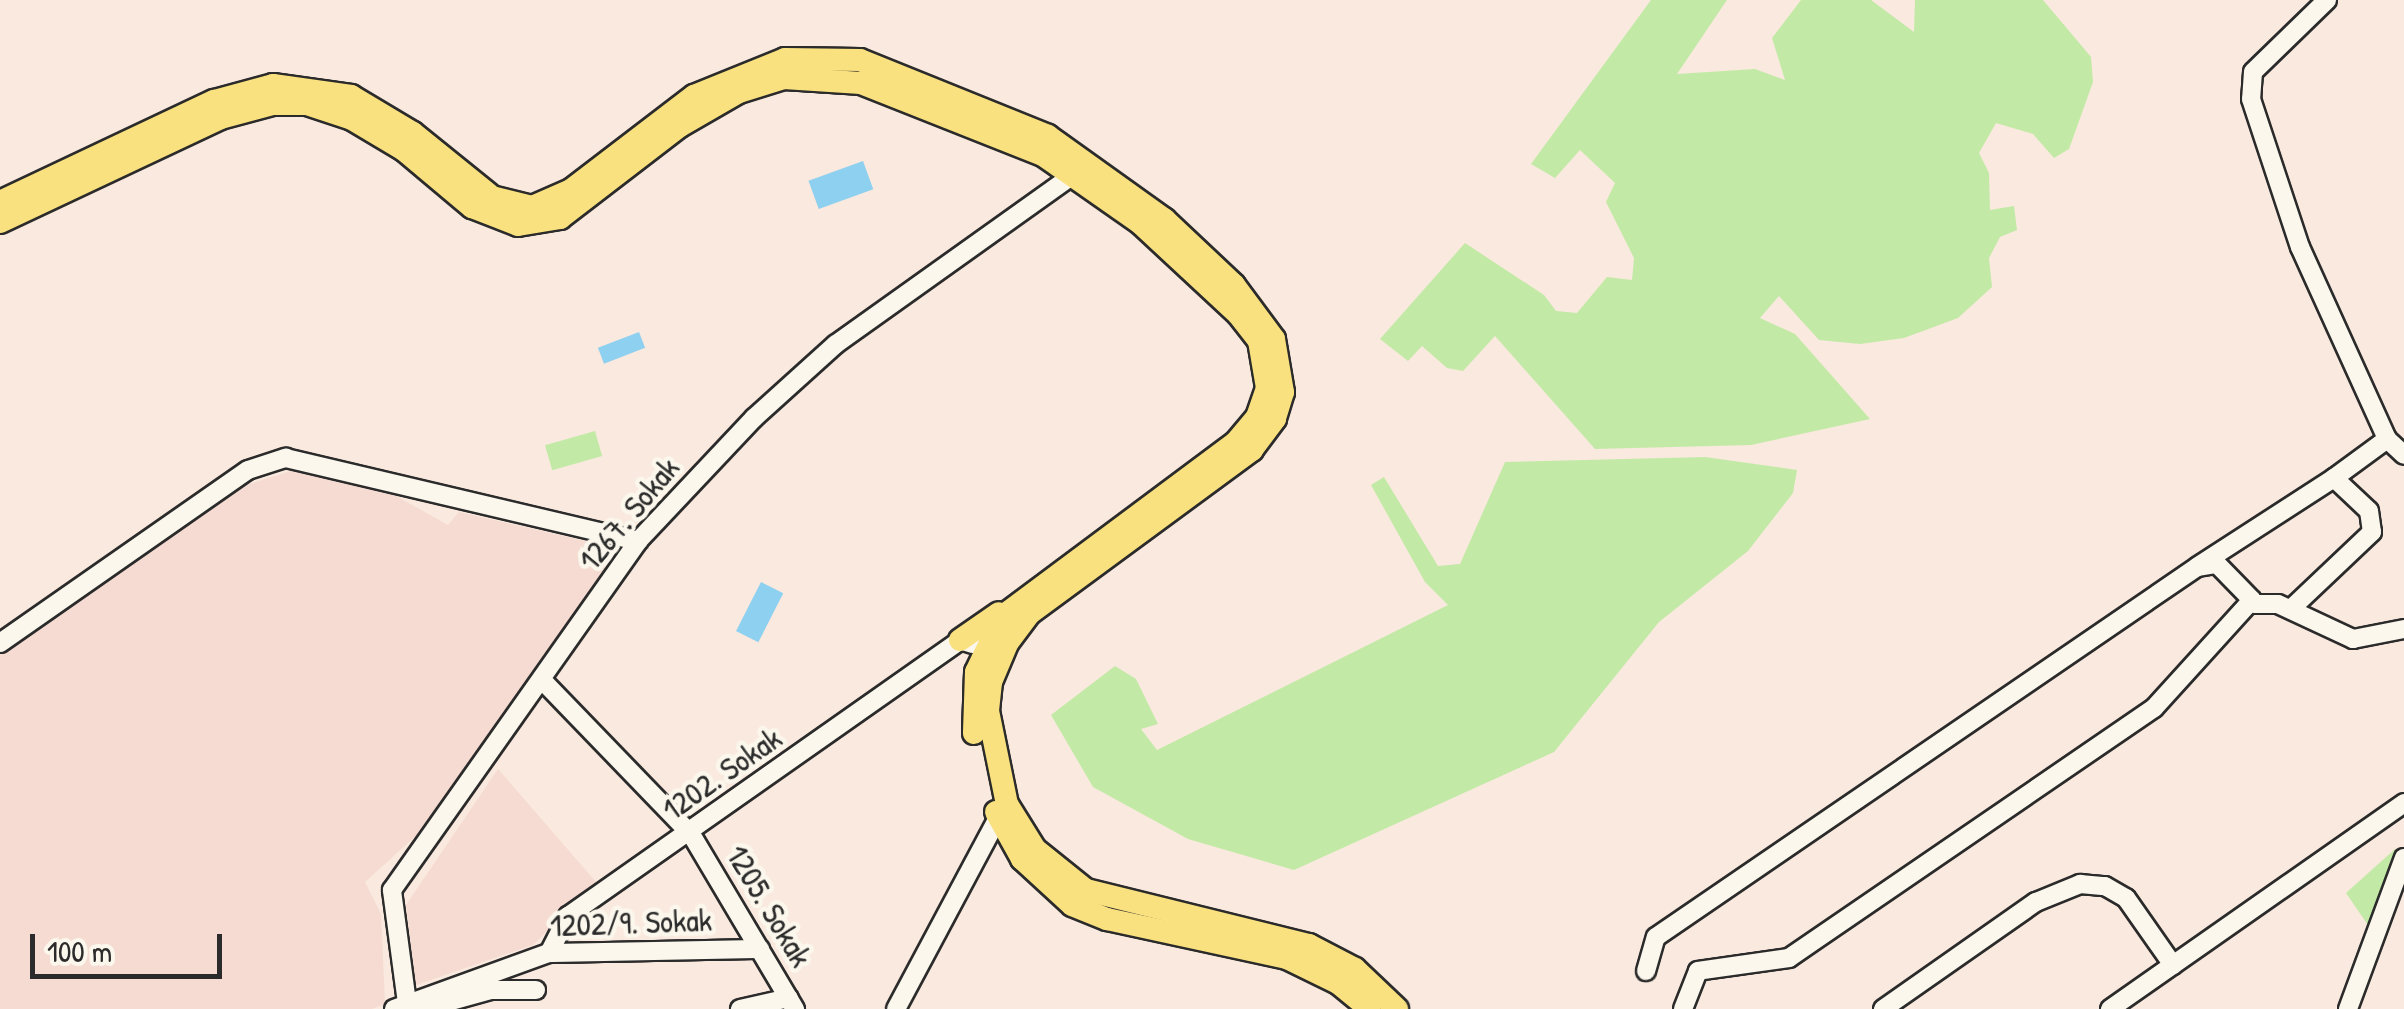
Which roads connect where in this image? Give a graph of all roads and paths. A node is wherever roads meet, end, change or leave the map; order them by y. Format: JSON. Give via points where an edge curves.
{"nodes":[{"id":1,"x":2326,"y":0,"type":"edge"},
{"id":2,"x":1074,"y":174,"type":"junction"},
{"id":3,"x":0,"y":215,"type":"edge"},
{"id":4,"x":2387,"y":439,"type":"junction"},
{"id":5,"x":2404,"y":455,"type":"edge"},
{"id":6,"x":2334,"y":478,"type":"junction"},
{"id":7,"x":638,"y":541,"type":"junction"},
{"id":8,"x":2196,"y":566,"type":"junction"},
{"id":9,"x":1030,"y":591,"type":"junction"},
{"id":10,"x":2254,"y":604,"type":"junction"},
{"id":11,"x":2290,"y":608,"type":"junction"},
{"id":12,"x":2404,"y":628,"type":"edge"},
{"id":13,"x":0,"y":643,"type":"edge"},
{"id":14,"x":952,"y":646,"type":"junction"},
{"id":15,"x":989,"y":659,"type":"junction"},
{"id":16,"x":542,"y":682,"type":"junction"},
{"id":17,"x":2404,"y":802,"type":"edge"},
{"id":18,"x":1002,"y":809,"type":"junction"},
{"id":19,"x":691,"y":834,"type":"junction"},
{"id":20,"x":2404,"y":858,"type":"edge"},
{"id":21,"x":760,"y":949,"type":"junction"},
{"id":22,"x":549,"y":953,"type":"junction"},
{"id":23,"x":2173,"y":965,"type":"junction"},
{"id":24,"x":1646,"y":971,"type":"dead end"},
{"id":25,"x":536,"y":990,"type":"dead end"},
{"id":26,"x":792,"y":1003,"type":"edge"},
{"id":27,"x":409,"y":1008,"type":"edge"},
{"id":28,"x":740,"y":1009,"type":"edge"},
{"id":29,"x":896,"y":1009,"type":"edge"},
{"id":30,"x":1370,"y":1009,"type":"edge"},
{"id":31,"x":1396,"y":1009,"type":"edge"},
{"id":32,"x":1683,"y":1009,"type":"edge"},
{"id":33,"x":1883,"y":1009,"type":"edge"},
{"id":34,"x":2110,"y":1009,"type":"edge"},
{"id":35,"x":2348,"y":1009,"type":"edge"}],
"edges":[{"from":1,"to":4,"type":"street","via":[[2253,72],[2251,98],[2300,248]]},
{"from":2,"to":3,"type":"main road","via":[[936,108],[862,82],[799,76],[722,101],[627,164],[574,210],[546,222],[518,225],[486,215],[374,130],[324,107],[290,103],[236,112]]},
{"from":2,"to":7,"type":"street","name":"1267. Sokak","via":[[836,344],[754,418]]},
{"from":2,"to":9,"type":"main road","via":[[1170,249],[1238,314],[1259,341],[1267,388],[1257,417],[1234,443]]},
{"from":3,"to":15,"type":"main road","via":[[214,102],[273,84],[310,85],[360,101],[413,132],[492,197],[532,207],[571,190],[622,145],[704,90],[785,58],[860,60],[1032,128],[1128,191],[1216,266],[1267,325],[1282,392],[1275,419],[1252,450],[1030,613]]},
{"from":4,"to":5,"type":"street"},
{"from":4,"to":6,"type":"street"},
{"from":6,"to":8,"type":"street"},
{"from":6,"to":11,"type":"street","via":[[2369,510],[2372,532]]},
{"from":7,"to":13,"type":"street","via":[[286,458],[248,470]]},
{"from":7,"to":16,"type":"street","name":"1267. Sokak"},
{"from":8,"to":10,"type":"street","via":[[2217,564]]},
{"from":8,"to":24,"type":"street","via":[[1656,937]]},
{"from":9,"to":14,"type":"main road"},
{"from":9,"to":15,"type":"main road","via":[[1003,616]]},
{"from":10,"to":11,"type":"street"},
{"from":10,"to":32,"type":"street","via":[[2154,708],[1789,958],[1698,972]]},
{"from":11,"to":12,"type":"street","via":[[2353,639]]},
{"from":14,"to":15,"type":"street"},
{"from":14,"to":19,"type":"street","name":"1202. Sokak"},
{"from":15,"to":18,"type":"main road","via":[[989,726]]},
{"from":16,"to":19,"type":"street","name":"1205. Sokak"},
{"from":16,"to":27,"type":"street","name":"1267. Sokak","via":[[392,890]]},
{"from":17,"to":23,"type":"street"},
{"from":18,"to":29,"type":"street"},
{"from":18,"to":30,"type":"main road","via":[[1022,859],[1072,905],[1106,919],[1287,958],[1338,982]]},
{"from":18,"to":31,"type":"main road","via":[[1034,849],[1086,890],[1309,946],[1355,969]]},
{"from":19,"to":21,"type":"street","name":"1205. Sokak"},
{"from":19,"to":22,"type":"street","name":"1202. Sokak","via":[[568,916]]},
{"from":20,"to":35,"type":"street"},
{"from":21,"to":22,"type":"street","name":"1202/9. Sokak"},
{"from":21,"to":26,"type":"street","name":"1205. Sokak"},
{"from":22,"to":27,"type":"street","name":"1202/9. Sokak"},
{"from":23,"to":33,"type":"street","via":[[2126,898],[2105,886],[2080,884],[2044,897]]},
{"from":23,"to":34,"type":"street"},
{"from":25,"to":27,"type":"street","via":[[491,990]]},
{"from":26,"to":28,"type":"street"}]}
